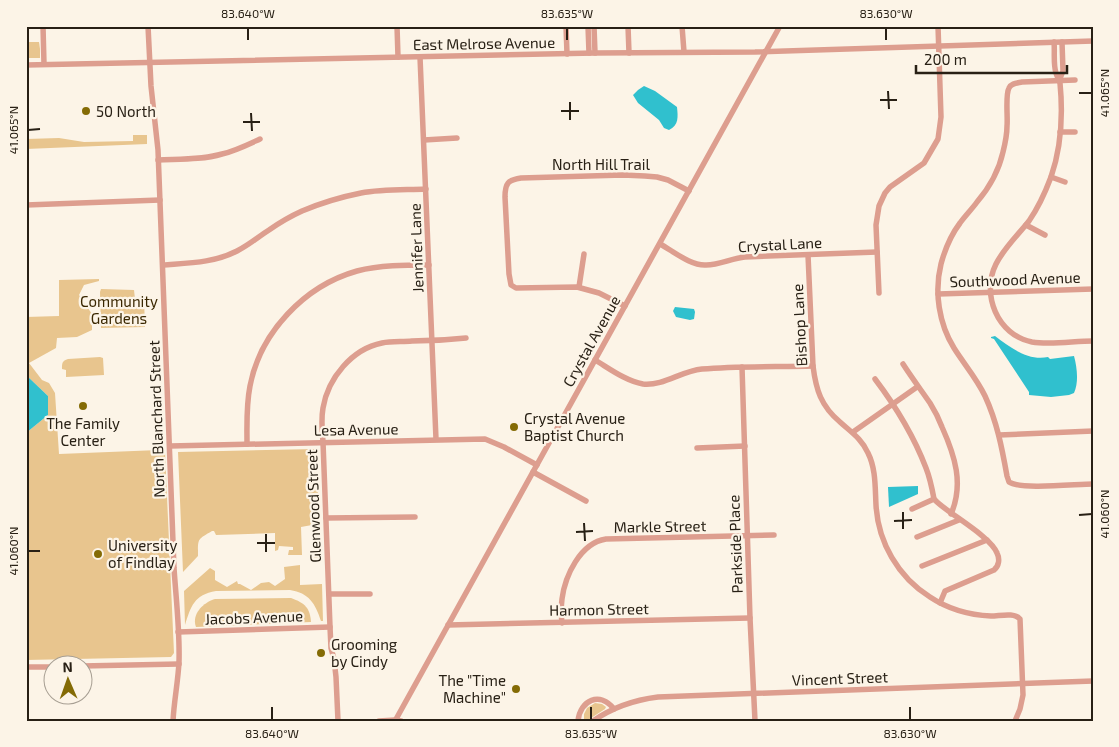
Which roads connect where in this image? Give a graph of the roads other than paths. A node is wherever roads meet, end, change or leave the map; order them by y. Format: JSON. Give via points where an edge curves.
{"nodes":[{"id":1,"x":43,"y":26,"type":"edge"},
{"id":2,"x":148,"y":26,"type":"edge"},
{"id":3,"x":397,"y":26,"type":"edge"},
{"id":4,"x":566,"y":26,"type":"edge"},
{"id":5,"x":588,"y":26,"type":"edge"},
{"id":6,"x":594,"y":26,"type":"edge"},
{"id":7,"x":628,"y":26,"type":"edge"},
{"id":8,"x":682,"y":26,"type":"edge"},
{"id":9,"x":780,"y":26,"type":"edge"},
{"id":10,"x":938,"y":26,"type":"edge"},
{"id":11,"x":1093,"y":41,"type":"edge"},
{"id":12,"x":1054,"y":42,"type":"junction"},
{"id":13,"x":1062,"y":42,"type":"junction"},
{"id":14,"x":939,"y":46,"type":"junction"},
{"id":15,"x":684,"y":52,"type":"junction"},
{"id":16,"x":766,"y":52,"type":"junction"},
{"id":17,"x":592,"y":53,"type":"junction"},
{"id":18,"x":629,"y":53,"type":"junction"},
{"id":19,"x":567,"y":54,"type":"junction"},
{"id":20,"x":398,"y":57,"type":"junction"},
{"id":21,"x":420,"y":57,"type":"junction"},
{"id":22,"x":149,"y":62,"type":"junction"},
{"id":23,"x":44,"y":64,"type":"junction"},
{"id":24,"x":26,"y":65,"type":"edge"},
{"id":25,"x":1075,"y":80,"type":"dead end"},
{"id":26,"x":1060,"y":81,"type":"junction"},
{"id":27,"x":1060,"y":132,"type":"junction"},
{"id":28,"x":1075,"y":132,"type":"dead end"},
{"id":29,"x":458,"y":138,"type":"dead end"},
{"id":30,"x":260,"y":139,"type":"dead end"},
{"id":31,"x":424,"y":140,"type":"junction"},
{"id":32,"x":158,"y":160,"type":"junction"},
{"id":33,"x":1051,"y":177,"type":"junction"},
{"id":34,"x":1065,"y":182,"type":"dead end"},
{"id":35,"x":426,"y":189,"type":"junction"},
{"id":36,"x":689,"y":191,"type":"junction"},
{"id":37,"x":160,"y":200,"type":"junction"},
{"id":38,"x":26,"y":205,"type":"edge"},
{"id":39,"x":1026,"y":225,"type":"junction"},
{"id":40,"x":1045,"y":235,"type":"dead end"},
{"id":41,"x":660,"y":244,"type":"junction"},
{"id":42,"x":878,"y":252,"type":"junction"},
{"id":43,"x":584,"y":254,"type":"dead end"},
{"id":44,"x":808,"y":255,"type":"junction"},
{"id":45,"x":429,"y":264,"type":"junction"},
{"id":46,"x":162,"y":265,"type":"junction"},
{"id":47,"x":579,"y":287,"type":"junction"},
{"id":48,"x":1093,"y":289,"type":"edge"},
{"id":49,"x":991,"y":292,"type":"junction"},
{"id":50,"x":879,"y":293,"type":"dead end"},
{"id":51,"x":938,"y":294,"type":"junction"},
{"id":52,"x":625,"y":306,"type":"junction"},
{"id":53,"x":466,"y":338,"type":"dead end"},
{"id":54,"x":432,"y":340,"type":"junction"},
{"id":55,"x":1093,"y":341,"type":"edge"},
{"id":56,"x":595,"y":360,"type":"junction"},
{"id":57,"x":904,"y":364,"type":"dead end"},
{"id":58,"x":813,"y":366,"type":"junction"},
{"id":59,"x":742,"y":367,"type":"junction"},
{"id":60,"x":875,"y":379,"type":"dead end"},
{"id":61,"x":917,"y":387,"type":"junction"},
{"id":62,"x":893,"y":403,"type":"junction"},
{"id":63,"x":1093,"y":431,"type":"edge"},
{"id":64,"x":853,"y":432,"type":"junction"},
{"id":65,"x":999,"y":435,"type":"junction"},
{"id":66,"x":436,"y":439,"type":"junction"},
{"id":67,"x":323,"y":442,"type":"junction"},
{"id":68,"x":247,"y":444,"type":"junction"},
{"id":69,"x":170,"y":446,"type":"junction"},
{"id":70,"x":745,"y":446,"type":"junction"},
{"id":71,"x":696,"y":448,"type":"dead end"},
{"id":72,"x":537,"y":465,"type":"junction"},
{"id":73,"x":533,"y":472,"type":"junction"},
{"id":74,"x":1093,"y":484,"type":"edge"},
{"id":75,"x":934,"y":498,"type":"junction"},
{"id":76,"x":586,"y":501,"type":"dead end"},
{"id":77,"x":912,"y":508,"type":"dead end"},
{"id":78,"x":952,"y":514,"type":"junction"},
{"id":79,"x":415,"y":517,"type":"dead end"},
{"id":80,"x":326,"y":518,"type":"junction"},
{"id":81,"x":959,"y":520,"type":"junction"},
{"id":82,"x":774,"y":535,"type":"dead end"},
{"id":83,"x":748,"y":536,"type":"junction"},
{"id":84,"x":917,"y":537,"type":"dead end"},
{"id":85,"x":987,"y":540,"type":"junction"},
{"id":86,"x":922,"y":566,"type":"dead end"},
{"id":87,"x":329,"y":594,"type":"junction"},
{"id":88,"x":370,"y":594,"type":"dead end"},
{"id":89,"x":940,"y":603,"type":"junction"},
{"id":90,"x":750,"y":618,"type":"junction"},
{"id":91,"x":562,"y":623,"type":"junction"},
{"id":92,"x":448,"y":625,"type":"junction"},
{"id":93,"x":330,"y":628,"type":"junction"},
{"id":94,"x":178,"y":632,"type":"junction"},
{"id":95,"x":179,"y":664,"type":"junction"},
{"id":96,"x":92,"y":666,"type":"edge"},
{"id":97,"x":26,"y":667,"type":"edge"},
{"id":98,"x":42,"y":667,"type":"edge"},
{"id":99,"x":1093,"y":681,"type":"edge"},
{"id":100,"x":1023,"y":684,"type":"junction"},
{"id":101,"x":754,"y":694,"type":"junction"},
{"id":102,"x":614,"y":709,"type":"junction"},
{"id":103,"x":397,"y":720,"type":"edge"},
{"id":104,"x":173,"y":721,"type":"edge"},
{"id":105,"x":338,"y":721,"type":"edge"},
{"id":106,"x":378,"y":721,"type":"edge"},
{"id":107,"x":578,"y":721,"type":"edge"},
{"id":108,"x":593,"y":721,"type":"edge"},
{"id":109,"x":755,"y":721,"type":"edge"},
{"id":110,"x":1015,"y":721,"type":"edge"}],
"edges":[{"from":1,"to":23,"type":"street"},
{"from":2,"to":22,"type":"street","name":"North Blanchard Street"},
{"from":3,"to":20,"type":"street"},
{"from":4,"to":19,"type":"street"},
{"from":5,"to":17,"type":"street"},
{"from":6,"to":17,"type":"street"},
{"from":7,"to":18,"type":"street"},
{"from":8,"to":15,"type":"street"},
{"from":9,"to":16,"type":"street","name":"Crystal Avenue"},
{"from":10,"to":14,"type":"street"},
{"from":11,"to":13,"type":"street","name":"East Melrose Avenue"},
{"from":12,"to":13,"type":"street","name":"East Melrose Avenue"},
{"from":12,"to":14,"type":"street","name":"East Melrose Avenue"},
{"from":12,"to":26,"type":"street","via":[[1055,72]]},
{"from":13,"to":26,"type":"street"},
{"from":14,"to":16,"type":"street","name":"East Melrose Avenue"},
{"from":14,"to":42,"type":"street","via":[[941,117],[938,139],[924,163],[892,185],[881,199],[877,214]]},
{"from":15,"to":16,"type":"street","name":"East Melrose Avenue"},
{"from":15,"to":18,"type":"street","name":"East Melrose Avenue"},
{"from":16,"to":36,"type":"street","name":"Crystal Avenue"},
{"from":17,"to":18,"type":"street","name":"East Melrose Avenue"},
{"from":17,"to":19,"type":"street","name":"East Melrose Avenue"},
{"from":19,"to":21,"type":"street","name":"East Melrose Avenue"},
{"from":20,"to":21,"type":"street","name":"East Melrose Avenue"},
{"from":20,"to":22,"type":"street","name":"East Melrose Avenue"},
{"from":21,"to":31,"type":"street","name":"Jennifer Lane"},
{"from":22,"to":23,"type":"street","name":"East Melrose Avenue"},
{"from":22,"to":32,"type":"street","name":"North Blanchard Street"},
{"from":23,"to":24,"type":"street","name":"East Melrose Avenue"},
{"from":25,"to":26,"type":"street"},
{"from":26,"to":27,"type":"street"},
{"from":26,"to":51,"type":"street","via":[[1022,82],[1009,87],[1008,126],[999,166],[985,193],[949,241],[940,266]]},
{"from":27,"to":28,"type":"street"},
{"from":27,"to":33,"type":"street"},
{"from":29,"to":31,"type":"street"},
{"from":30,"to":32,"type":"street","via":[[220,155]]},
{"from":31,"to":35,"type":"street","name":"Jennifer Lane"},
{"from":32,"to":37,"type":"street","name":"North Blanchard Street"},
{"from":33,"to":34,"type":"street"},
{"from":33,"to":39,"type":"street"},
{"from":35,"to":45,"type":"street","name":"Jennifer Lane"},
{"from":35,"to":46,"type":"street","via":[[344,196],[296,214],[222,258]]},
{"from":36,"to":41,"type":"street","name":"Crystal Avenue"},
{"from":36,"to":47,"type":"street","name":"North Hill Trail","via":[[668,180],[646,176],[540,176],[510,180],[505,196],[511,285],[516,288]]},
{"from":37,"to":38,"type":"street"},
{"from":37,"to":46,"type":"street","name":"North Blanchard Street"},
{"from":39,"to":40,"type":"street"},
{"from":39,"to":49,"type":"street","via":[[996,263]]},
{"from":41,"to":44,"type":"street","name":"Crystal Lane","via":[[689,261],[704,265],[734,258]]},
{"from":41,"to":52,"type":"street","name":"Crystal Avenue"},
{"from":42,"to":44,"type":"street","name":"Crystal Lane"},
{"from":42,"to":50,"type":"street"},
{"from":43,"to":47,"type":"street"},
{"from":44,"to":58,"type":"street","name":"Bishop Lane"},
{"from":45,"to":54,"type":"street","name":"Jennifer Lane"},
{"from":45,"to":68,"type":"street","via":[[388,266],[344,275],[324,284],[297,305],[266,343],[254,370],[247,400]]},
{"from":46,"to":69,"type":"street","name":"North Blanchard Street"},
{"from":47,"to":52,"type":"street"},
{"from":48,"to":49,"type":"street","name":"Southwood Avenue"},
{"from":49,"to":51,"type":"street","name":"Southwood Avenue"},
{"from":49,"to":55,"type":"street","via":[[999,319],[1019,337],[1033,342]]},
{"from":51,"to":65,"type":"street","via":[[944,327],[984,395]]},
{"from":52,"to":56,"type":"street","name":"Crystal Avenue"},
{"from":53,"to":54,"type":"street","name":"Glenwood Street"},
{"from":54,"to":66,"type":"street","name":"Jennifer Lane"},
{"from":54,"to":67,"type":"street","name":"Glenwood Street","via":[[377,344],[347,362],[333,379],[325,399]]},
{"from":56,"to":59,"type":"street","via":[[629,379],[650,384],[690,371]]},
{"from":56,"to":72,"type":"street","name":"Crystal Avenue"},
{"from":57,"to":61,"type":"street"},
{"from":58,"to":59,"type":"street"},
{"from":58,"to":64,"type":"street","name":"Bishop Lane","via":[[822,402]]},
{"from":59,"to":70,"type":"street","name":"Parkside Place"},
{"from":60,"to":62,"type":"street"},
{"from":61,"to":62,"type":"street"},
{"from":61,"to":78,"type":"street","via":[[938,418],[954,457],[957,493]]},
{"from":62,"to":64,"type":"street"},
{"from":62,"to":75,"type":"street","via":[[926,467]]},
{"from":63,"to":65,"type":"street"},
{"from":64,"to":89,"type":"street","via":[[866,447],[872,463],[878,523],[889,553],[908,580]]},
{"from":65,"to":74,"type":"street","via":[[1007,476],[1012,484]]},
{"from":66,"to":67,"type":"street","name":"Lesa Avenue"},
{"from":66,"to":72,"type":"street","name":"Lesa Avenue","via":[[488,439]]},
{"from":67,"to":68,"type":"street","name":"Lesa Avenue"},
{"from":67,"to":80,"type":"street","name":"Glenwood Street"},
{"from":68,"to":69,"type":"street","name":"Lesa Avenue"},
{"from":69,"to":94,"type":"street","name":"North Blanchard Street"},
{"from":70,"to":71,"type":"street"},
{"from":70,"to":83,"type":"street","name":"Parkside Place"},
{"from":72,"to":73,"type":"street","name":"Crystal Avenue"},
{"from":73,"to":76,"type":"street"},
{"from":73,"to":92,"type":"street","name":"Crystal Avenue"},
{"from":75,"to":77,"type":"street"},
{"from":75,"to":78,"type":"street"},
{"from":78,"to":81,"type":"street"},
{"from":79,"to":80,"type":"street"},
{"from":80,"to":87,"type":"street","name":"Glenwood Street"},
{"from":81,"to":84,"type":"street"},
{"from":81,"to":85,"type":"street"},
{"from":82,"to":83,"type":"street","name":"Markle Street"},
{"from":83,"to":90,"type":"street","name":"Parkside Place"},
{"from":83,"to":91,"type":"street","name":"Markle Street","via":[[597,541],[586,548],[567,581],[561,610]]},
{"from":85,"to":86,"type":"street"},
{"from":85,"to":89,"type":"street","via":[[997,553],[998,567],[945,592]]},
{"from":87,"to":88,"type":"street"},
{"from":87,"to":93,"type":"street","name":"Glenwood Street"},
{"from":89,"to":100,"type":"street","via":[[974,614],[1018,616]]},
{"from":90,"to":91,"type":"street","name":"Harmon Street"},
{"from":90,"to":101,"type":"street","name":"Parkside Place"},
{"from":91,"to":92,"type":"street","name":"Harmon Street"},
{"from":92,"to":103,"type":"street","name":"Crystal Avenue"},
{"from":93,"to":94,"type":"street","name":"Jacobs Avenue"},
{"from":93,"to":105,"type":"street","name":"Glenwood Street"},
{"from":94,"to":95,"type":"street","name":"North Blanchard Street"},
{"from":95,"to":96,"type":"street"},
{"from":95,"to":104,"type":"street","name":"North Blanchard Street"},
{"from":97,"to":98,"type":"street"},
{"from":99,"to":100,"type":"street","name":"Vincent Street"},
{"from":100,"to":101,"type":"street","name":"Vincent Street"},
{"from":100,"to":110,"type":"street","via":[[1022,704]]},
{"from":101,"to":102,"type":"street","name":"Vincent Street","via":[[658,697]]},
{"from":101,"to":109,"type":"street","name":"Parkside Place"},
{"from":102,"to":107,"type":"street","via":[[606,701],[592,700],[580,711]]},
{"from":102,"to":108,"type":"street","name":"Vincent Street"},
{"from":103,"to":106,"type":"street"}]}
